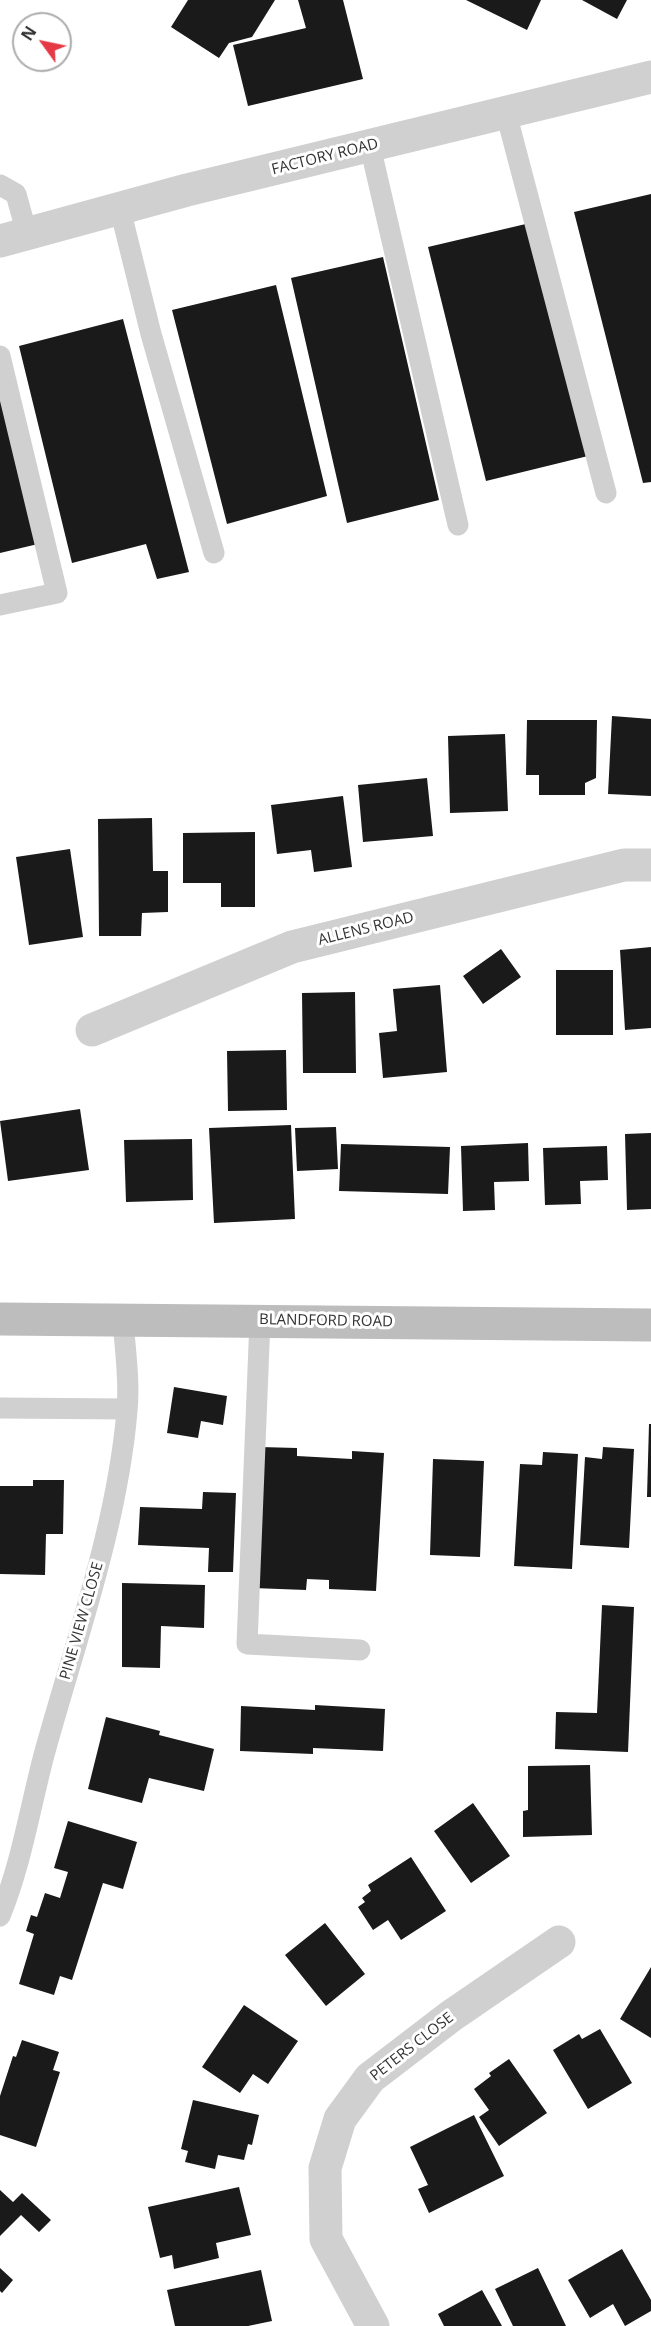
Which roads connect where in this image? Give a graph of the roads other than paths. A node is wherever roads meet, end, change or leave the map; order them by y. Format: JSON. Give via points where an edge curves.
{"nodes":[{"id":1,"x":651,"y":77,"type":"edge"},
{"id":2,"x":506,"y":112,"type":"junction"},
{"id":3,"x":370,"y":146,"type":"junction"},
{"id":4,"x":8,"y":189,"type":"edge"},
{"id":5,"x":120,"y":209,"type":"junction"},
{"id":6,"x":14,"y":238,"type":"edge"},
{"id":7,"x":0,"y":356,"type":"edge"},
{"id":8,"x":606,"y":493,"type":"dead end"},
{"id":9,"x":458,"y":525,"type":"dead end"},
{"id":10,"x":213,"y":553,"type":"dead end"},
{"id":11,"x":0,"y":605,"type":"edge"},
{"id":12,"x":651,"y":865,"type":"edge"},
{"id":13,"x":92,"y":1030,"type":"dead end"},
{"id":14,"x":0,"y":1319,"type":"edge"},
{"id":15,"x":123,"y":1320,"type":"junction"},
{"id":16,"x":260,"y":1320,"type":"junction"},
{"id":17,"x":651,"y":1325,"type":"edge"},
{"id":18,"x":0,"y":1408,"type":"edge"},
{"id":19,"x":127,"y":1409,"type":"junction"},
{"id":20,"x":360,"y":1650,"type":"dead end"},
{"id":21,"x":0,"y":1916,"type":"edge"},
{"id":22,"x":559,"y":1942,"type":"dead end"},
{"id":23,"x":373,"y":2326,"type":"edge"}],
"edges":[{"from":1,"to":2,"type":"street","name":"FACTORY ROAD"},
{"from":2,"to":3,"type":"street","name":"FACTORY ROAD"},
{"from":2,"to":8,"type":"lane"},
{"from":3,"to":5,"type":"street","name":"FACTORY ROAD"},
{"from":3,"to":9,"type":"lane"},
{"from":4,"to":6,"type":"lane"},
{"from":5,"to":6,"type":"street","name":"FACTORY ROAD"},
{"from":5,"to":10,"type":"lane"},
{"from":7,"to":11,"type":"lane","via":[[57,593]]},
{"from":12,"to":13,"type":"street","name":"ALLENS ROAD","via":[[624,865],[292,947]]},
{"from":14,"to":15,"type":"main road","name":"BLANDFORD ROAD"},
{"from":15,"to":16,"type":"main road","name":"BLANDFORD ROAD"},
{"from":15,"to":19,"type":"lane","name":"PINE VIEW CLOSE"},
{"from":16,"to":17,"type":"main road","name":"BLANDFORD ROAD"},
{"from":16,"to":20,"type":"lane","via":[[246,1644]]},
{"from":18,"to":19,"type":"lane"},
{"from":19,"to":21,"type":"lane","name":"PINE VIEW CLOSE","via":[[99,1562]]},
{"from":22,"to":23,"type":"street","name":"PETERS CLOSE","via":[[451,2016],[370,2078],[340,2119],[325,2168],[326,2239]]}]}
